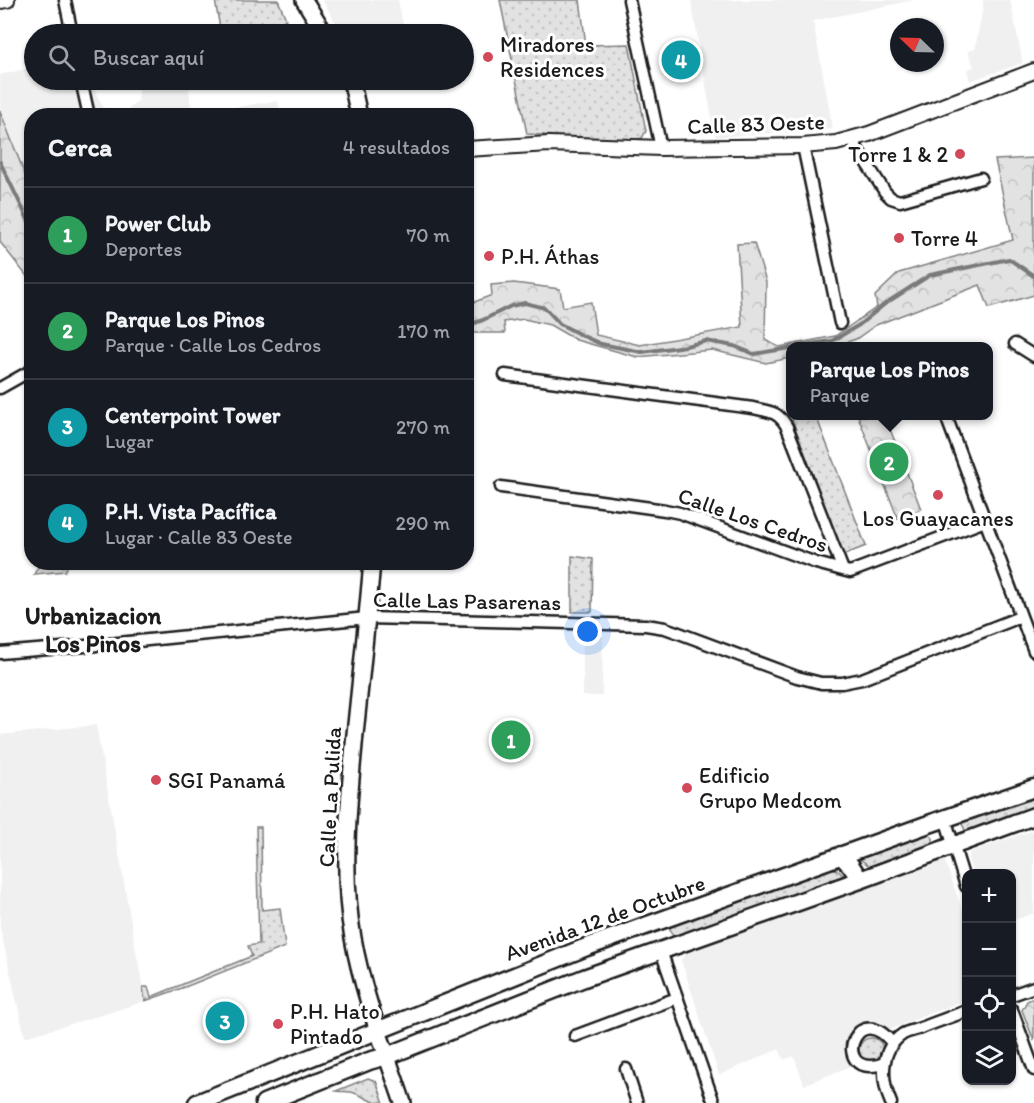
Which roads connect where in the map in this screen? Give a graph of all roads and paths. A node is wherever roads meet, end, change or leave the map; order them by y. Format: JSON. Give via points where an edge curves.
{"nodes":[{"id":1,"x":7,"y":0,"type":"edge"},
{"id":2,"x":65,"y":0,"type":"edge"},
{"id":3,"x":304,"y":0,"type":"edge"},
{"id":4,"x":629,"y":0,"type":"edge"},
{"id":5,"x":0,"y":1,"type":"edge"},
{"id":6,"x":70,"y":24,"type":"edge"},
{"id":7,"x":319,"y":24,"type":"edge"},
{"id":8,"x":1034,"y":71,"type":"edge"},
{"id":9,"x":83,"y":90,"type":"edge"},
{"id":10,"x":354,"y":90,"type":"edge"},
{"id":11,"x":87,"y":108,"type":"edge"},
{"id":12,"x":358,"y":108,"type":"edge"},
{"id":13,"x":851,"y":140,"type":"junction"},
{"id":14,"x":803,"y":146,"type":"junction"},
{"id":15,"x":661,"y":148,"type":"junction"},
{"id":16,"x":474,"y":149,"type":"edge"},
{"id":17,"x":981,"y":178,"type":"dead end"},
{"id":18,"x":840,"y":323,"type":"dead end"},
{"id":19,"x":1015,"y":344,"type":"dead end"},
{"id":20,"x":1034,"y":357,"type":"edge"},
{"id":21,"x":24,"y":374,"type":"edge"},
{"id":22,"x":505,"y":375,"type":"dead end"},
{"id":23,"x":0,"y":387,"type":"edge"},
{"id":24,"x":947,"y":420,"type":"edge"},
{"id":25,"x":501,"y":487,"type":"dead end"},
{"id":26,"x":985,"y":521,"type":"junction"},
{"id":27,"x":371,"y":570,"type":"edge"},
{"id":28,"x":843,"y":570,"type":"junction"},
{"id":29,"x":1020,"y":617,"type":"junction"},
{"id":30,"x":367,"y":618,"type":"junction"},
{"id":31,"x":1034,"y":651,"type":"edge"},
{"id":32,"x":0,"y":653,"type":"edge"},
{"id":33,"x":1034,"y":788,"type":"edge"},
{"id":34,"x":1034,"y":816,"type":"edge"},
{"id":35,"x":945,"y":818,"type":"junction"},
{"id":36,"x":953,"y":845,"type":"junction"},
{"id":37,"x":841,"y":855,"type":"junction"},
{"id":38,"x":962,"y":873,"type":"edge"},
{"id":39,"x":860,"y":880,"type":"junction"},
{"id":40,"x":661,"y":951,"type":"junction"},
{"id":41,"x":1034,"y":987,"type":"edge"},
{"id":42,"x":1016,"y":993,"type":"edge"},
{"id":43,"x":677,"y":998,"type":"junction"},
{"id":44,"x":962,"y":1012,"type":"edge"},
{"id":45,"x":1016,"y":1024,"type":"edge"},
{"id":46,"x":378,"y":1030,"type":"junction"},
{"id":47,"x":575,"y":1036,"type":"dead end"},
{"id":48,"x":893,"y":1044,"type":"junction"},
{"id":49,"x":387,"y":1056,"type":"junction"},
{"id":50,"x":884,"y":1064,"type":"junction"},
{"id":51,"x":626,"y":1069,"type":"dead end"},
{"id":52,"x":1034,"y":1070,"type":"edge"},
{"id":53,"x":197,"y":1103,"type":"edge"},
{"id":54,"x":264,"y":1103,"type":"edge"},
{"id":55,"x":403,"y":1103,"type":"edge"},
{"id":56,"x":637,"y":1103,"type":"edge"},
{"id":57,"x":714,"y":1103,"type":"edge"},
{"id":58,"x":891,"y":1103,"type":"edge"}],
"edges":[{"from":1,"to":5,"type":"street"},
{"from":2,"to":6,"type":"street"},
{"from":3,"to":7,"type":"main road"},
{"from":4,"to":15,"type":"street"},
{"from":8,"to":13,"type":"street","name":"Calle 83 Oeste"},
{"from":9,"to":11,"type":"street"},
{"from":10,"to":12,"type":"main road"},
{"from":13,"to":14,"type":"street","name":"Calle 83 Oeste"},
{"from":13,"to":17,"type":"street","via":[[885,192],[900,201]]},
{"from":14,"to":15,"type":"street","name":"Calle 83 Oeste"},
{"from":14,"to":18,"type":"street"},
{"from":15,"to":16,"type":"street","name":"Calle 83 Oeste","via":[[549,144]]},
{"from":19,"to":20,"type":"street"},
{"from":21,"to":23,"type":"street"},
{"from":22,"to":28,"type":"street","via":[[753,408],[781,417]]},
{"from":24,"to":26,"type":"street"},
{"from":25,"to":28,"type":"street","name":"Calle Los Cedros","via":[[673,512]]},
{"from":26,"to":28,"type":"street","name":"Calle Los Cedros","via":[[850,572]]},
{"from":26,"to":29,"type":"street"},
{"from":27,"to":30,"type":"main road","name":"Calle La Pulida"},
{"from":29,"to":30,"type":"street","name":"Calle Las Pasarenas","via":[[862,679],[842,683],[797,677],[665,628],[646,625]]},
{"from":29,"to":31,"type":"street"},
{"from":30,"to":32,"type":"street","name":"Calle Las Pasarenas"},
{"from":30,"to":46,"type":"main road","name":"Calle La Pulida","via":[[349,797],[348,884],[353,937]]},
{"from":33,"to":35,"type":"main road","name":"Avenida 12 de Octubre"},
{"from":34,"to":36,"type":"main road"},
{"from":35,"to":36,"type":"street"},
{"from":35,"to":37,"type":"main road","name":"Avenida 12 de Octubre"},
{"from":36,"to":38,"type":"street"},
{"from":36,"to":39,"type":"main road"},
{"from":37,"to":39,"type":"main road"},
{"from":37,"to":46,"type":"main road","name":"Avenida 12 de Octubre","via":[[584,948]]},
{"from":39,"to":40,"type":"main road"},
{"from":40,"to":43,"type":"street"},
{"from":40,"to":49,"type":"main road"},
{"from":41,"to":42,"type":"street"},
{"from":43,"to":47,"type":"street"},
{"from":43,"to":57,"type":"street"},
{"from":44,"to":48,"type":"street","via":[[904,1034]]},
{"from":45,"to":52,"type":"street"},
{"from":46,"to":49,"type":"main road","name":"Calle La Pulida"},
{"from":46,"to":53,"type":"main road","name":"Avenida 12 de Octubre"},
{"from":48,"to":50,"type":"street"},
{"from":48,"to":50,"type":"street","via":[[883,1033],[871,1029],[859,1032],[852,1042],[853,1054],[860,1064]]},
{"from":49,"to":54,"type":"main road"},
{"from":49,"to":55,"type":"main road","name":"Calle La Pulida"},
{"from":50,"to":58,"type":"street","via":[[885,1090]]},
{"from":51,"to":56,"type":"street"}]}
